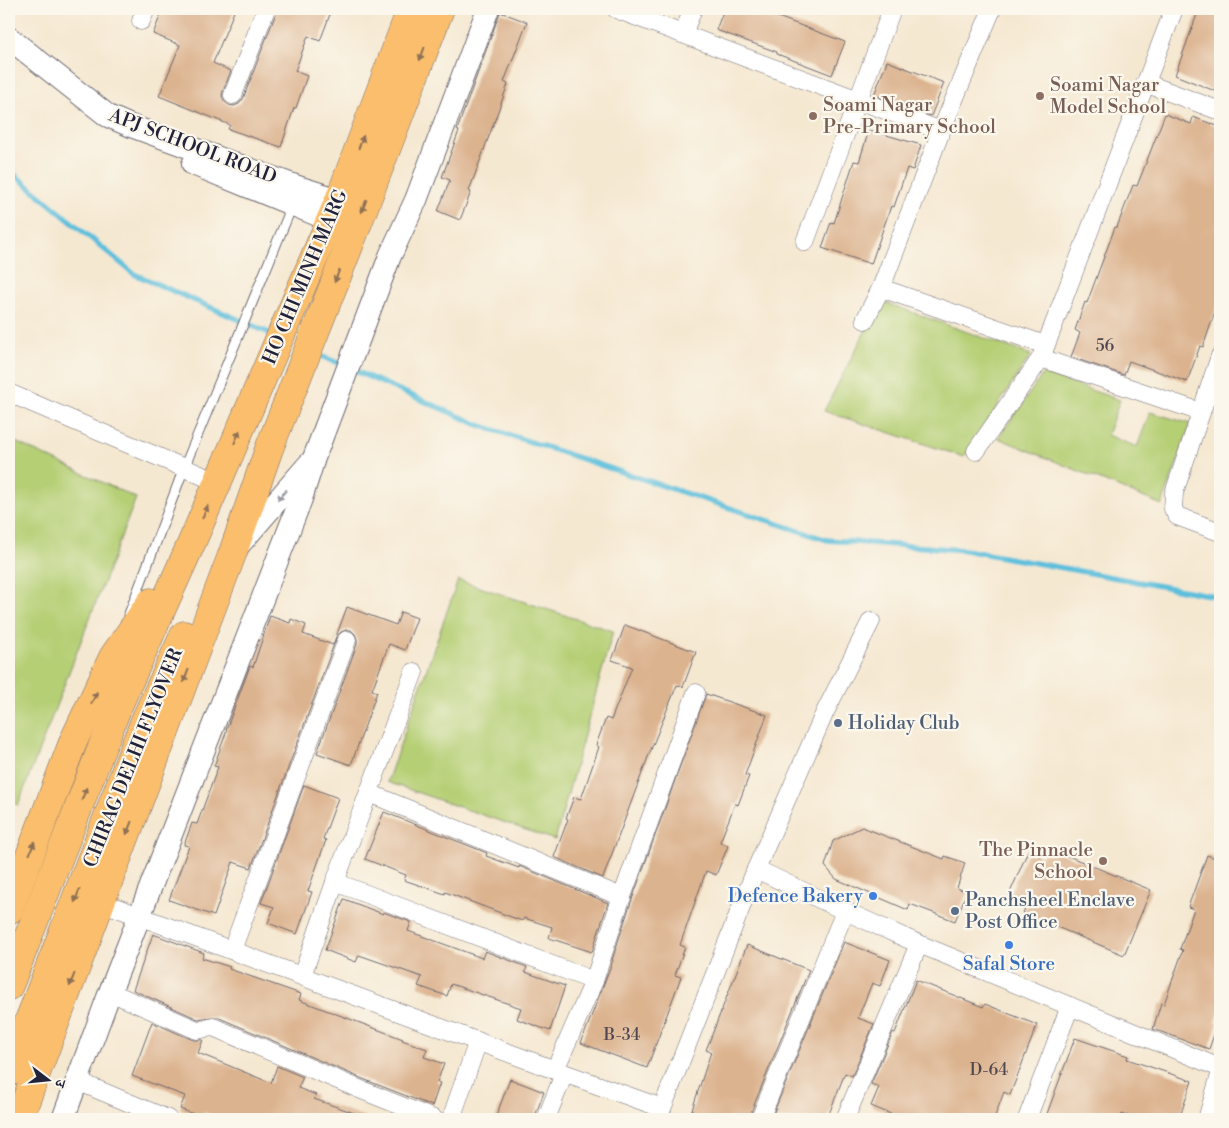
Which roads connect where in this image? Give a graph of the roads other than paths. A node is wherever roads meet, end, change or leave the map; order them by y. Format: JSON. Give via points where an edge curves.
{"nodes":[{"id":1,"x":266,"y":9,"type":"edge"},
{"id":2,"x":411,"y":9,"type":"edge"},
{"id":3,"x":440,"y":9,"type":"edge"},
{"id":4,"x":488,"y":9,"type":"edge"},
{"id":5,"x":616,"y":9,"type":"edge"},
{"id":6,"x":694,"y":9,"type":"edge"},
{"id":7,"x":892,"y":9,"type":"edge"},
{"id":8,"x":992,"y":9,"type":"edge"},
{"id":9,"x":1174,"y":9,"type":"edge"},
{"id":10,"x":683,"y":34,"type":"junction"},
{"id":11,"x":9,"y":38,"type":"edge"},
{"id":12,"x":9,"y":55,"type":"edge"},
{"id":13,"x":1145,"y":83,"type":"junction"},
{"id":14,"x":233,"y":95,"type":"dead end"},
{"id":15,"x":858,"y":100,"type":"junction"},
{"id":16,"x":1220,"y":110,"type":"edge"},
{"id":17,"x":941,"y":131,"type":"junction"},
{"id":18,"x":297,"y":197,"type":"junction"},
{"id":19,"x":334,"y":210,"type":"junction"},
{"id":20,"x":805,"y":242,"type":"dead end"},
{"id":21,"x":881,"y":288,"type":"junction"},
{"id":22,"x":865,"y":320,"type":"dead end"},
{"id":23,"x":1043,"y":352,"type":"junction"},
{"id":24,"x":1220,"y":356,"type":"edge"},
{"id":25,"x":1215,"y":387,"type":"edge"},
{"id":26,"x":9,"y":393,"type":"edge"},
{"id":27,"x":1201,"y":412,"type":"junction"},
{"id":28,"x":269,"y":449,"type":"junction"},
{"id":29,"x":976,"y":450,"type":"dead end"},
{"id":30,"x":314,"y":458,"type":"junction"},
{"id":31,"x":184,"y":468,"type":"junction"},
{"id":32,"x":217,"y":482,"type":"junction"},
{"id":33,"x":1220,"y":532,"type":"edge"},
{"id":34,"x":192,"y":542,"type":"junction"},
{"id":35,"x":233,"y":552,"type":"junction"},
{"id":36,"x":871,"y":621,"type":"dead end"},
{"id":37,"x":347,"y":640,"type":"dead end"},
{"id":38,"x":113,"y":657,"type":"junction"},
{"id":39,"x":414,"y":672,"type":"dead end"},
{"id":40,"x":696,"y":693,"type":"dead end"},
{"id":41,"x":369,"y":794,"type":"junction"},
{"id":42,"x":756,"y":869,"type":"junction"},
{"id":43,"x":335,"y":882,"type":"junction"},
{"id":44,"x":622,"y":897,"type":"junction"},
{"id":45,"x":101,"y":902,"type":"junction"},
{"id":46,"x":9,"y":910,"type":"edge"},
{"id":47,"x":845,"y":911,"type":"junction"},
{"id":48,"x":141,"y":916,"type":"junction"},
{"id":49,"x":919,"y":944,"type":"junction"},
{"id":50,"x":232,"y":950,"type":"junction"},
{"id":51,"x":302,"y":976,"type":"junction"},
{"id":52,"x":594,"y":981,"type":"junction"},
{"id":53,"x":9,"y":986,"type":"edge"},
{"id":54,"x":110,"y":992,"type":"junction"},
{"id":55,"x":1070,"y":1006,"type":"junction"},
{"id":56,"x":478,"y":1041,"type":"junction"},
{"id":57,"x":1220,"y":1068,"type":"edge"},
{"id":58,"x":9,"y":1072,"type":"edge"},
{"id":59,"x":559,"y":1072,"type":"junction"},
{"id":60,"x":1220,"y":1075,"type":"edge"},
{"id":61,"x":77,"y":1081,"type":"junction"},
{"id":62,"x":660,"y":1114,"type":"edge"},
{"id":63,"x":19,"y":1119,"type":"edge"},
{"id":64,"x":63,"y":1119,"type":"edge"},
{"id":65,"x":168,"y":1119,"type":"edge"},
{"id":66,"x":434,"y":1119,"type":"edge"},
{"id":67,"x":451,"y":1119,"type":"edge"},
{"id":68,"x":546,"y":1119,"type":"edge"},
{"id":69,"x":760,"y":1119,"type":"edge"},
{"id":70,"x":845,"y":1119,"type":"edge"},
{"id":71,"x":1027,"y":1119,"type":"edge"},
{"id":72,"x":1207,"y":1119,"type":"edge"}],
"edges":[{"from":1,"to":14,"type":"street"},
{"from":19,"to":2,"type":"main road","name":"HO CHI MINH MARG","one_way":true},
{"from":3,"to":28,"type":"main road","name":"HO CHI MINH MARG","one_way":true},
{"from":4,"to":30,"type":"street"},
{"from":5,"to":10,"type":"street"},
{"from":6,"to":10,"type":"street"},
{"from":7,"to":15,"type":"street"},
{"from":8,"to":17,"type":"street"},
{"from":9,"to":13,"type":"street"},
{"from":10,"to":15,"type":"street"},
{"from":11,"to":18,"type":"street","name":"APJ SCHOOL ROAD","via":[[108,116]]},
{"from":12,"to":18,"type":"street","via":[[111,130]]},
{"from":13,"to":16,"type":"street"},
{"from":13,"to":23,"type":"street"},
{"from":15,"to":17,"type":"street"},
{"from":15,"to":20,"type":"street"},
{"from":17,"to":21,"type":"street"},
{"from":18,"to":19,"type":"street"},
{"from":18,"to":31,"type":"lane"},
{"from":32,"to":19,"type":"main road","name":"HO CHI MINH MARG","one_way":true},
{"from":21,"to":22,"type":"street"},
{"from":21,"to":23,"type":"street"},
{"from":23,"to":27,"type":"street"},
{"from":23,"to":29,"type":"street"},
{"from":24,"to":25,"type":"street"},
{"from":25,"to":27,"type":"street"},
{"from":26,"to":31,"type":"street"},
{"from":27,"to":33,"type":"street","via":[[1174,493],[1173,509],[1177,516]]},
{"from":28,"to":35,"type":"main road"},
{"from":28,"to":58,"type":"main road","name":"CHIRAG DELHI FLYOVER","one_way":true,"via":[[145,720]]},
{"from":30,"to":35,"type":"street","one_way":true},
{"from":30,"to":48,"type":"street"},
{"from":31,"to":32,"type":"street"},
{"from":31,"to":38,"type":"lane"},
{"from":34,"to":32,"type":"main road","name":"HO CHI MINH MARG","one_way":true},
{"from":34,"to":38,"type":"main road"},
{"from":53,"to":34,"type":"main road","name":"CHIRAG DELHI FLYOVER","one_way":true,"via":[[118,706]]},
{"from":35,"to":45,"type":"main road","one_way":true},
{"from":36,"to":42,"type":"street","via":[[825,712]]},
{"from":37,"to":50,"type":"street"},
{"from":46,"to":38,"type":"main road","one_way":true,"via":[[73,742]]},
{"from":39,"to":41,"type":"street"},
{"from":40,"to":44,"type":"street"},
{"from":41,"to":43,"type":"street"},
{"from":41,"to":44,"type":"street"},
{"from":42,"to":47,"type":"street"},
{"from":42,"to":62,"type":"street"},
{"from":43,"to":51,"type":"street"},
{"from":43,"to":52,"type":"street"},
{"from":44,"to":52,"type":"street"},
{"from":45,"to":48,"type":"street"},
{"from":45,"to":63,"type":"main road","one_way":true},
{"from":47,"to":49,"type":"street"},
{"from":47,"to":69,"type":"street"},
{"from":48,"to":50,"type":"street"},
{"from":48,"to":54,"type":"street"},
{"from":49,"to":55,"type":"street"},
{"from":49,"to":70,"type":"street"},
{"from":50,"to":51,"type":"street"},
{"from":51,"to":56,"type":"street"},
{"from":52,"to":59,"type":"street"},
{"from":54,"to":61,"type":"street"},
{"from":54,"to":66,"type":"street","via":[[197,1030],[213,1027]]},
{"from":55,"to":57,"type":"street"},
{"from":55,"to":71,"type":"street"},
{"from":56,"to":59,"type":"street"},
{"from":56,"to":67,"type":"street"},
{"from":59,"to":62,"type":"street"},
{"from":59,"to":68,"type":"street"},
{"from":60,"to":72,"type":"street"},
{"from":61,"to":64,"type":"street"},
{"from":61,"to":65,"type":"street"}]}
